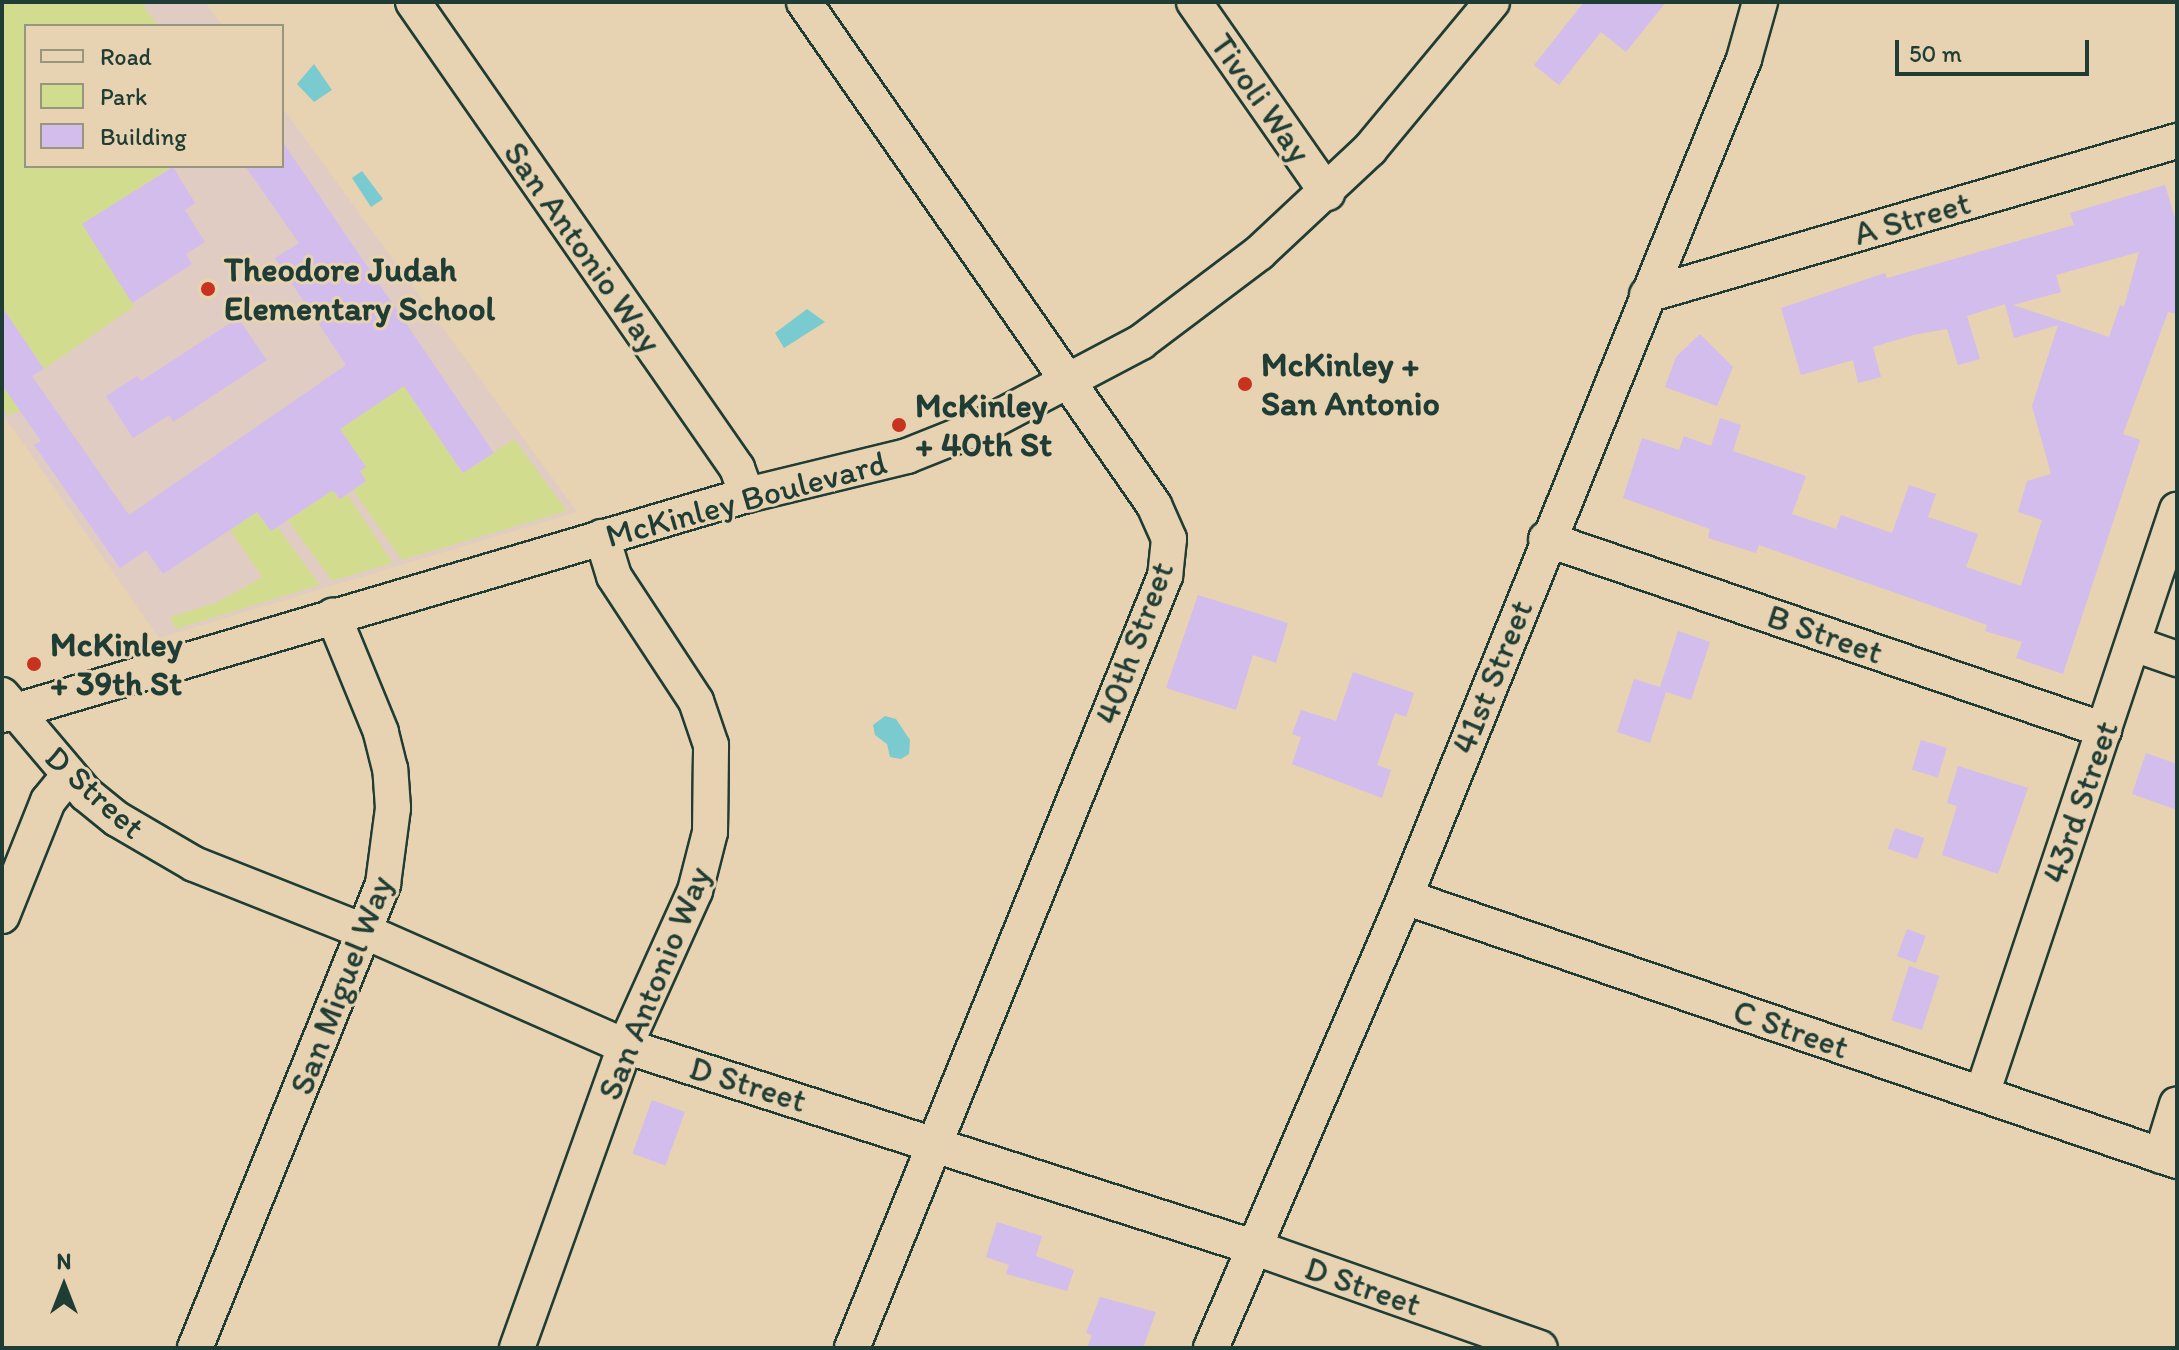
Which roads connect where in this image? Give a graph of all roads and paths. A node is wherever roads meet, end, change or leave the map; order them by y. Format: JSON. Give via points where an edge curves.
{"nodes":[{"id":1,"x":413,"y":2,"type":"edge"},
{"id":2,"x":804,"y":2,"type":"edge"},
{"id":3,"x":1194,"y":2,"type":"edge"},
{"id":4,"x":1492,"y":2,"type":"edge"},
{"id":5,"x":1760,"y":2,"type":"edge"},
{"id":6,"x":2177,"y":141,"type":"edge"},
{"id":7,"x":1327,"y":193,"type":"junction"},
{"id":8,"x":1647,"y":295,"type":"junction"},
{"id":9,"x":1070,"y":384,"type":"junction"},
{"id":10,"x":747,"y":495,"type":"junction"},
{"id":11,"x":2177,"y":510,"type":"edge"},
{"id":12,"x":602,"y":537,"type":"junction"},
{"id":13,"x":1546,"y":539,"type":"junction"},
{"id":14,"x":333,"y":615,"type":"junction"},
{"id":15,"x":2134,"y":644,"type":"junction"},
{"id":16,"x":2177,"y":659,"type":"edge"},
{"id":17,"x":6,"y":707,"type":"edge"},
{"id":18,"x":2104,"y":730,"type":"junction"},
{"id":19,"x":68,"y":776,"type":"junction"},
{"id":20,"x":1405,"y":897,"type":"junction"},
{"id":21,"x":2,"y":916,"type":"edge"},
{"id":22,"x":366,"y":932,"type":"junction"},
{"id":23,"x":625,"y":1046,"type":"junction"},
{"id":24,"x":1982,"y":1094,"type":"junction"},
{"id":25,"x":2177,"y":1104,"type":"edge"},
{"id":26,"x":935,"y":1143,"type":"junction"},
{"id":27,"x":2169,"y":1158,"type":"edge"},
{"id":28,"x":1253,"y":1247,"type":"junction"},
{"id":29,"x":195,"y":1348,"type":"edge"},
{"id":30,"x":517,"y":1348,"type":"edge"},
{"id":31,"x":852,"y":1348,"type":"edge"},
{"id":32,"x":1211,"y":1348,"type":"edge"},
{"id":33,"x":1540,"y":1348,"type":"edge"}],
"edges":[{"from":1,"to":10,"type":"street","name":"San Antonio Way","via":[[728,455]]},
{"from":2,"to":9,"type":"street","name":"40th Street"},
{"from":3,"to":7,"type":"street","name":"Tivoli Way"},
{"from":4,"to":7,"type":"street","name":"McKinley Boulevard"},
{"from":5,"to":8,"type":"street","name":"41st Street","via":[[1744,59]]},
{"from":6,"to":8,"type":"street","name":"A Street"},
{"from":7,"to":9,"type":"street","name":"McKinley Boulevard","via":[[1207,296]]},
{"from":8,"to":13,"type":"street","name":"41st Street"},
{"from":9,"to":10,"type":"street","name":"McKinley Boulevard","via":[[907,456]]},
{"from":9,"to":26,"type":"street","name":"40th Street","via":[[1154,505],[1169,539],[1169,558]]},
{"from":10,"to":12,"type":"street","name":"McKinley Boulevard"},
{"from":11,"to":15,"type":"street","name":"43rd Street"},
{"from":12,"to":14,"type":"street","name":"McKinley Boulevard"},
{"from":12,"to":23,"type":"street","name":"San Antonio Way","via":[[614,576],[696,701],[711,745],[704,865]]},
{"from":13,"to":18,"type":"street","name":"B Street"},
{"from":13,"to":20,"type":"street","name":"41st Street"},
{"from":14,"to":17,"type":"street","name":"McKinley Boulevard"},
{"from":14,"to":22,"type":"street","name":"San Miguel Way","via":[[373,708],[390,769],[391,846]]},
{"from":15,"to":16,"type":"street"},
{"from":15,"to":18,"type":"street","name":"43rd Street"},
{"from":17,"to":19,"type":"street","name":"D Street"},
{"from":18,"to":24,"type":"street","name":"43rd Street"},
{"from":19,"to":21,"type":"street","via":[[48,801]]},
{"from":19,"to":22,"type":"street","name":"D Street","via":[[154,844]]},
{"from":20,"to":24,"type":"street","name":"C Street"},
{"from":20,"to":28,"type":"street","name":"41st Street"},
{"from":22,"to":23,"type":"street","name":"D Street"},
{"from":22,"to":29,"type":"street","name":"San Miguel Way"},
{"from":23,"to":26,"type":"street","name":"D Street"},
{"from":23,"to":30,"type":"street","name":"San Antonio Way"},
{"from":24,"to":27,"type":"street","name":"C Street"},
{"from":25,"to":27,"type":"street"},
{"from":26,"to":28,"type":"street","name":"D Street"},
{"from":26,"to":31,"type":"street","name":"40th Street"},
{"from":28,"to":32,"type":"street","name":"41st Street"},
{"from":28,"to":33,"type":"street","name":"D Street"}]}
